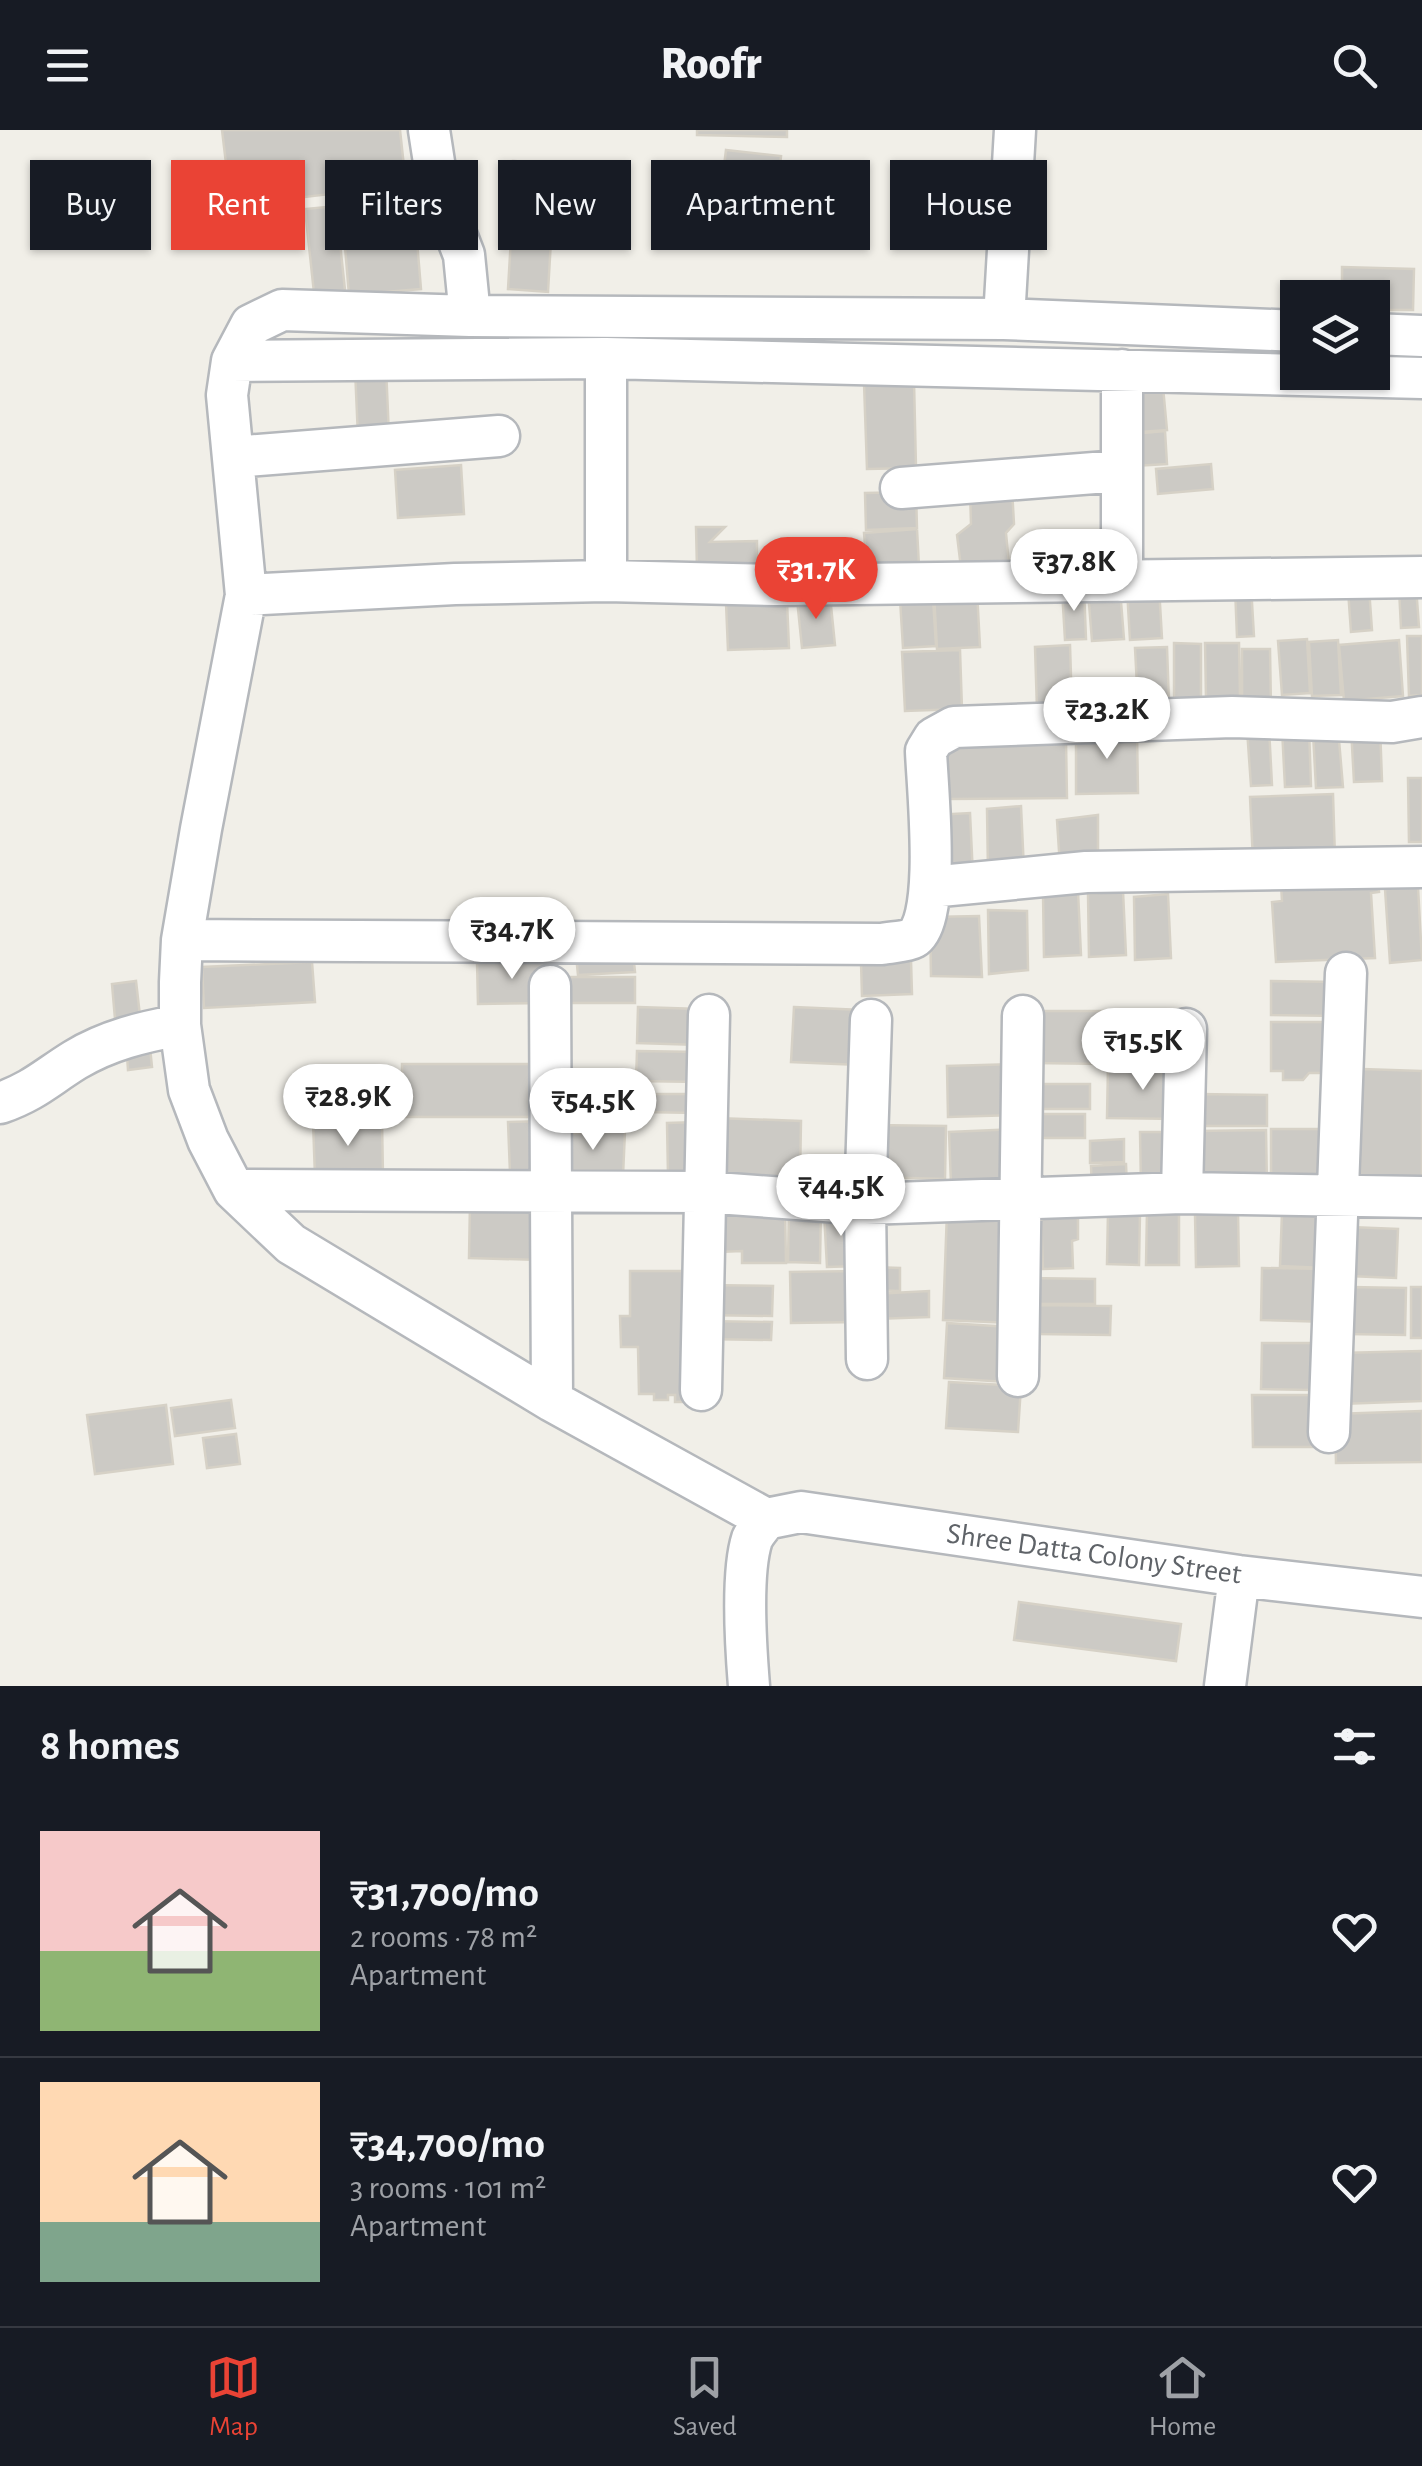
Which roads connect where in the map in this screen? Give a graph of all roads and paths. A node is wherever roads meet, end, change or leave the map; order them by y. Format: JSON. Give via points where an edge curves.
{"nodes":[{"id":1,"x":430,"y":130,"type":"edge"},
{"id":2,"x":1015,"y":130,"type":"edge"},
{"id":3,"x":470,"y":316,"type":"junction"},
{"id":4,"x":1004,"y":319,"type":"junction"},
{"id":5,"x":1280,"y":330,"type":"edge"},
{"id":6,"x":1390,"y":335,"type":"edge"},
{"id":7,"x":1422,"y":336,"type":"edge"},
{"id":8,"x":606,"y":358,"type":"junction"},
{"id":9,"x":232,"y":361,"type":"junction"},
{"id":10,"x":1122,"y":370,"type":"junction"},
{"id":11,"x":1422,"y":378,"type":"edge"},
{"id":12,"x":499,"y":436,"type":"dead end"},
{"id":13,"x":234,"y":457,"type":"junction"},
{"id":14,"x":1120,"y":471,"type":"junction"},
{"id":15,"x":901,"y":488,"type":"dead end"},
{"id":16,"x":1422,"y":576,"type":"edge"},
{"id":17,"x":606,"y":581,"type":"junction"},
{"id":18,"x":1122,"y":581,"type":"junction"},
{"id":19,"x":246,"y":596,"type":"junction"},
{"id":20,"x":1422,"y":717,"type":"edge"},
{"id":21,"x":1422,"y":867,"type":"edge"},
{"id":22,"x":930,"y":887,"type":"junction"},
{"id":23,"x":182,"y":940,"type":"junction"},
{"id":24,"x":1346,"y":973,"type":"dead end"},
{"id":25,"x":550,"y":986,"type":"dead end"},
{"id":26,"x":709,"y":1015,"type":"dead end"},
{"id":27,"x":1023,"y":1016,"type":"dead end"},
{"id":28,"x":871,"y":1020,"type":"dead end"},
{"id":29,"x":180,"y":1025,"type":"junction"},
{"id":30,"x":1186,"y":1029,"type":"dead end"},
{"id":31,"x":0,"y":1103,"type":"edge"},
{"id":32,"x":553,"y":1189,"type":"junction"},
{"id":33,"x":234,"y":1190,"type":"junction"},
{"id":34,"x":703,"y":1192,"type":"junction"},
{"id":35,"x":1182,"y":1193,"type":"junction"},
{"id":36,"x":1336,"y":1195,"type":"junction"},
{"id":37,"x":1023,"y":1197,"type":"junction"},
{"id":38,"x":1422,"y":1197,"type":"edge"},
{"id":39,"x":865,"y":1204,"type":"junction"},
{"id":40,"x":867,"y":1358,"type":"dead end"},
{"id":41,"x":1018,"y":1376,"type":"dead end"},
{"id":42,"x":701,"y":1390,"type":"dead end"},
{"id":43,"x":552,"y":1402,"type":"junction"},
{"id":44,"x":1329,"y":1432,"type":"dead end"},
{"id":45,"x":766,"y":1519,"type":"junction"},
{"id":46,"x":1240,"y":1576,"type":"junction"},
{"id":47,"x":1422,"y":1597,"type":"edge"},
{"id":48,"x":749,"y":1686,"type":"edge"},
{"id":49,"x":1225,"y":1686,"type":"edge"}],
"edges":[{"from":1,"to":3,"type":"street","via":[[438,188],[464,255]]},
{"from":2,"to":4,"type":"street"},
{"from":3,"to":4,"type":"street"},
{"from":3,"to":9,"type":"street","via":[[282,310],[251,325]]},
{"from":4,"to":5,"type":"street"},
{"from":6,"to":7,"type":"street"},
{"from":8,"to":9,"type":"street"},
{"from":8,"to":10,"type":"street"},
{"from":8,"to":17,"type":"street"},
{"from":9,"to":13,"type":"street","via":[[227,395]]},
{"from":10,"to":11,"type":"street"},
{"from":10,"to":14,"type":"street"},
{"from":12,"to":13,"type":"street"},
{"from":13,"to":19,"type":"street"},
{"from":14,"to":15,"type":"street"},
{"from":14,"to":18,"type":"street"},
{"from":16,"to":18,"type":"street"},
{"from":17,"to":18,"type":"street"},
{"from":17,"to":19,"type":"street"},
{"from":19,"to":23,"type":"street"},
{"from":20,"to":22,"type":"street","via":[[954,727],[926,751]]},
{"from":21,"to":22,"type":"street","via":[[1086,872]]},
{"from":22,"to":23,"type":"street","via":[[925,924],[914,938],[882,944]]},
{"from":23,"to":29,"type":"street"},
{"from":24,"to":36,"type":"street"},
{"from":25,"to":32,"type":"street"},
{"from":26,"to":34,"type":"street"},
{"from":27,"to":37,"type":"street"},
{"from":28,"to":39,"type":"street"},
{"from":29,"to":31,"type":"street","via":[[115,1041]]},
{"from":29,"to":33,"type":"street","via":[[189,1090]]},
{"from":30,"to":35,"type":"street"},
{"from":32,"to":33,"type":"street"},
{"from":32,"to":34,"type":"street"},
{"from":32,"to":43,"type":"street"},
{"from":33,"to":43,"type":"street","via":[[291,1244]]},
{"from":34,"to":39,"type":"street"},
{"from":34,"to":42,"type":"street"},
{"from":35,"to":36,"type":"street"},
{"from":35,"to":37,"type":"street"},
{"from":36,"to":38,"type":"street"},
{"from":36,"to":44,"type":"street"},
{"from":37,"to":39,"type":"street"},
{"from":37,"to":41,"type":"street"},
{"from":39,"to":40,"type":"street"},
{"from":43,"to":45,"type":"street"},
{"from":45,"to":46,"type":"street","name":"Shree Datta Colony Street","via":[[801,1512]]},
{"from":45,"to":48,"type":"street","via":[[752,1537],[748,1571]]},
{"from":46,"to":47,"type":"street","name":"Shree Datta Colony Street"},
{"from":46,"to":49,"type":"street"}]}
